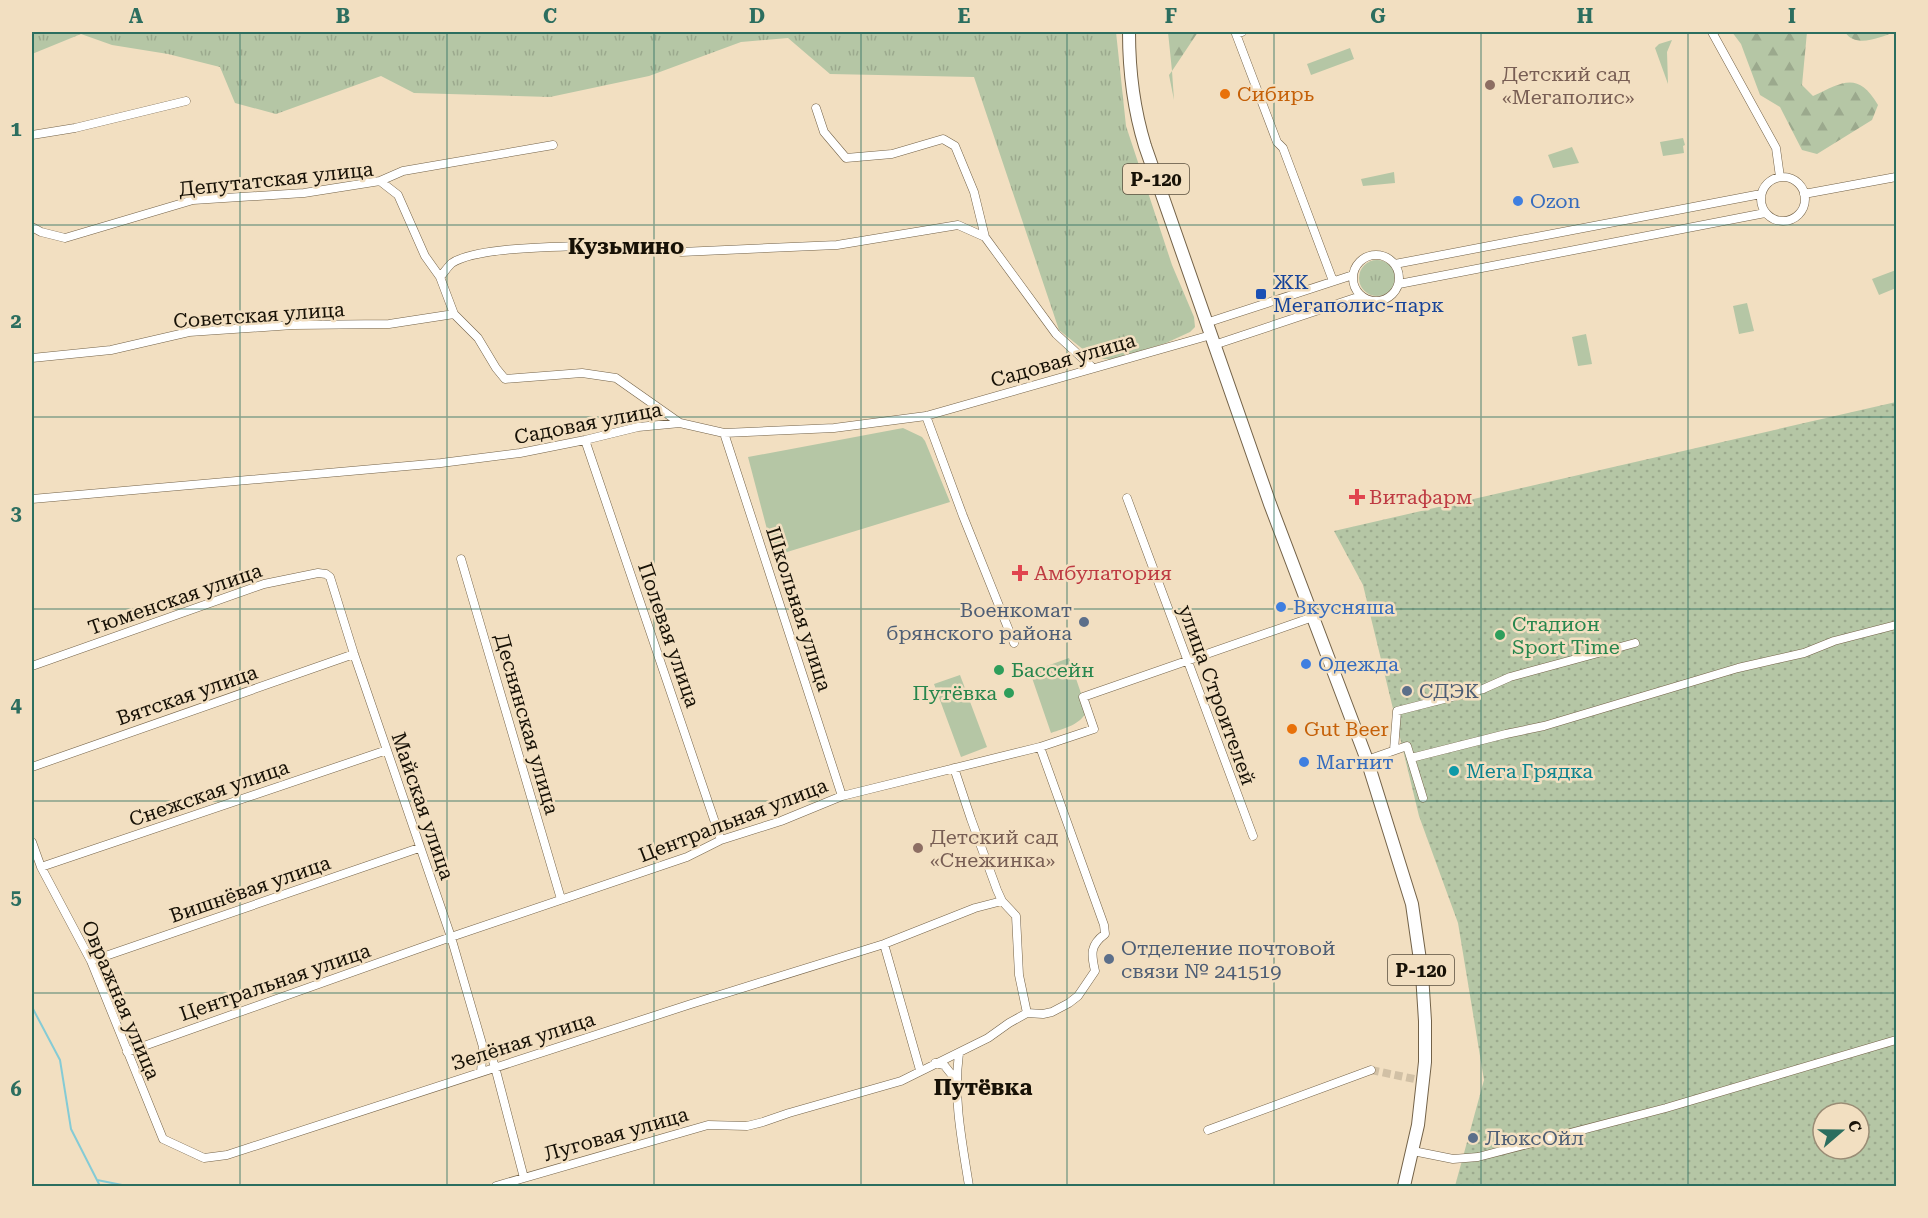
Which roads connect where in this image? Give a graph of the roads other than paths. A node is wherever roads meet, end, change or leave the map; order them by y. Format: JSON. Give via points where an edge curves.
{"nodes":[{"id":1,"x":1129,"y":32,"type":"edge"},
{"id":2,"x":1242,"y":32,"type":"edge"},
{"id":3,"x":1712,"y":32,"type":"edge"},
{"id":4,"x":186,"y":101,"type":"dead end"},
{"id":5,"x":816,"y":108,"type":"dead end"},
{"id":6,"x":32,"y":135,"type":"edge"},
{"id":7,"x":553,"y":145,"type":"dead end"},
{"id":8,"x":1779,"y":177,"type":"junction"},
{"id":9,"x":1896,"y":177,"type":"edge"},
{"id":10,"x":380,"y":180,"type":"junction"},
{"id":11,"x":1761,"y":194,"type":"junction"},
{"id":12,"x":1804,"y":194,"type":"junction"},
{"id":13,"x":1765,"y":213,"type":"junction"},
{"id":14,"x":32,"y":227,"type":"edge"},
{"id":15,"x":985,"y":237,"type":"junction"},
{"id":16,"x":611,"y":245,"type":"dead end"},
{"id":17,"x":681,"y":252,"type":"dead end"},
{"id":18,"x":1395,"y":264,"type":"junction"},
{"id":19,"x":1353,"y":275,"type":"junction"},
{"id":20,"x":440,"y":277,"type":"junction"},
{"id":21,"x":1333,"y":281,"type":"junction"},
{"id":22,"x":1399,"y":284,"type":"junction"},
{"id":23,"x":1361,"y":296,"type":"junction"},
{"id":24,"x":454,"y":314,"type":"junction"},
{"id":25,"x":1206,"y":323,"type":"junction"},
{"id":26,"x":1213,"y":340,"type":"junction"},
{"id":27,"x":32,"y":358,"type":"edge"},
{"id":28,"x":1093,"y":368,"type":"junction"},
{"id":29,"x":926,"y":416,"type":"junction"},
{"id":30,"x":680,"y":423,"type":"junction"},
{"id":31,"x":724,"y":433,"type":"junction"},
{"id":32,"x":585,"y":441,"type":"junction"},
{"id":33,"x":1127,"y":498,"type":"dead end"},
{"id":34,"x":32,"y":499,"type":"edge"},
{"id":35,"x":461,"y":559,"type":"dead end"},
{"id":36,"x":330,"y":577,"type":"joint"},
{"id":37,"x":1313,"y":617,"type":"junction"},
{"id":38,"x":1896,"y":625,"type":"edge"},
{"id":39,"x":1014,"y":643,"type":"dead end"},
{"id":40,"x":1635,"y":643,"type":"dead end"},
{"id":41,"x":354,"y":654,"type":"junction"},
{"id":42,"x":1187,"y":661,"type":"junction"},
{"id":43,"x":32,"y":666,"type":"edge"},
{"id":44,"x":1040,"y":747,"type":"junction"},
{"id":45,"x":387,"y":750,"type":"junction"},
{"id":46,"x":1394,"y":750,"type":"junction"},
{"id":47,"x":1411,"y":758,"type":"junction"},
{"id":48,"x":1367,"y":759,"type":"junction"},
{"id":49,"x":32,"y":767,"type":"edge"},
{"id":50,"x":954,"y":768,"type":"junction"},
{"id":51,"x":842,"y":796,"type":"junction"},
{"id":52,"x":1423,"y":798,"type":"dead end"},
{"id":53,"x":1253,"y":836,"type":"dead end"},
{"id":54,"x":721,"y":840,"type":"junction"},
{"id":55,"x":32,"y":842,"type":"edge"},
{"id":56,"x":419,"y":848,"type":"junction"},
{"id":57,"x":41,"y":867,"type":"junction"},
{"id":58,"x":561,"y":899,"type":"junction"},
{"id":59,"x":1002,"y":901,"type":"junction"},
{"id":60,"x":451,"y":937,"type":"junction"},
{"id":61,"x":884,"y":944,"type":"junction"},
{"id":62,"x":91,"y":961,"type":"junction"},
{"id":63,"x":1027,"y":1014,"type":"junction"},
{"id":64,"x":1896,"y":1040,"type":"edge"},
{"id":65,"x":483,"y":1047,"type":"junction"},
{"id":66,"x":127,"y":1052,"type":"junction"},
{"id":67,"x":959,"y":1053,"type":"junction"},
{"id":68,"x":935,"y":1064,"type":"junction"},
{"id":69,"x":495,"y":1067,"type":"junction"},
{"id":70,"x":920,"y":1070,"type":"junction"},
{"id":71,"x":1371,"y":1070,"type":"tunnel mouth"},
{"id":72,"x":481,"y":1072,"type":"junction"},
{"id":73,"x":956,"y":1080,"type":"junction"},
{"id":74,"x":1208,"y":1130,"type":"dead end"},
{"id":75,"x":163,"y":1139,"type":"joint"},
{"id":76,"x":1413,"y":1151,"type":"junction"},
{"id":77,"x":524,"y":1178,"type":"junction"},
{"id":78,"x":496,"y":1186,"type":"edge"},
{"id":79,"x":969,"y":1186,"type":"edge"},
{"id":80,"x":1404,"y":1186,"type":"edge"}],
"edges":[{"from":1,"to":25,"type":"main road","number":"Р-120","via":[[1136,116]]},
{"from":2,"to":21,"type":"street","via":[[1236,34]]},
{"from":3,"to":8,"type":"street","via":[[1776,148]]},
{"from":4,"to":6,"type":"street"},
{"from":5,"to":15,"type":"street","via":[[824,132],[846,158],[892,153],[943,138],[955,146],[974,192]]},
{"from":7,"to":10,"type":"street","via":[[403,171]]},
{"from":8,"to":11,"type":"street","via":[[1768,183]]},
{"from":8,"to":12,"type":"street","via":[[1795,181]]},
{"from":9,"to":12,"type":"street"},
{"from":10,"to":14,"type":"street","name":"Депутатская улица","via":[[304,193],[193,200],[65,238]]},
{"from":10,"to":20,"type":"street","name":"Депутатская улица","via":[[398,195],[425,256]]},
{"from":11,"to":13,"type":"street"},
{"from":11,"to":18,"type":"street"},
{"from":12,"to":13,"type":"street","via":[[1804,206],[1792,220],[1774,220]]},
{"from":13,"to":22,"type":"street"},
{"from":15,"to":17,"type":"street","via":[[958,225],[837,245]]},
{"from":15,"to":28,"type":"street","via":[[1056,334]]},
{"from":16,"to":20,"type":"street","via":[[503,249],[453,262]]},
{"from":18,"to":19,"type":"street","via":[[1380,255],[1370,255],[1356,266]]},
{"from":18,"to":22,"type":"street"},
{"from":19,"to":21,"type":"street"},
{"from":19,"to":23,"type":"street"},
{"from":20,"to":24,"type":"street","name":"Депутатская улица"},
{"from":21,"to":25,"type":"street"},
{"from":22,"to":23,"type":"street","via":[[1383,301]]},
{"from":23,"to":26,"type":"street","name":"Садовая улица"},
{"from":24,"to":27,"type":"street","name":"Советская улица","via":[[389,324],[189,332],[111,350]]},
{"from":24,"to":30,"type":"street","name":"Депутатская улица","via":[[478,338],[505,379],[582,373],[616,378]]},
{"from":25,"to":26,"type":"main road","number":"Р-120"},
{"from":26,"to":28,"type":"street","name":"Садовая улица"},
{"from":26,"to":37,"type":"main road","number":"Р-120"},
{"from":28,"to":29,"type":"street","name":"Садовая улица"},
{"from":29,"to":31,"type":"street","name":"Садовая улица","via":[[834,428]]},
{"from":29,"to":39,"type":"street"},
{"from":30,"to":31,"type":"street","name":"Садовая улица"},
{"from":30,"to":32,"type":"street","name":"Садовая улица","via":[[638,427]]},
{"from":31,"to":51,"type":"street","name":"Школьная улица"},
{"from":32,"to":34,"type":"street","name":"Садовая улица","via":[[441,464]]},
{"from":32,"to":54,"type":"street","name":"Полевая улица"},
{"from":33,"to":42,"type":"street","name":"улица Строителей"},
{"from":35,"to":58,"type":"street","name":"Деснянская улица"},
{"from":36,"to":41,"type":"street","name":"Майская улица"},
{"from":36,"to":43,"type":"street","name":"Тюменская улица","via":[[318,573],[264,584]]},
{"from":37,"to":42,"type":"street","name":"Центральная улица"},
{"from":37,"to":48,"type":"main road","number":"Р-120"},
{"from":38,"to":47,"type":"street","via":[[1545,726]]},
{"from":40,"to":46,"type":"street","via":[[1397,711]]},
{"from":41,"to":45,"type":"street","name":"Майская улица"},
{"from":41,"to":49,"type":"street","name":"Вятская улица"},
{"from":42,"to":44,"type":"street","name":"Центральная улица","via":[[1083,697],[1094,729]]},
{"from":42,"to":53,"type":"street","name":"улица Строителей"},
{"from":44,"to":50,"type":"street","name":"Центральная улица"},
{"from":44,"to":63,"type":"street","via":[[1105,934],[1092,947],[1095,971],[1078,996],[1052,1012]]},
{"from":45,"to":56,"type":"street","name":"Майская улица"},
{"from":45,"to":57,"type":"street","name":"Снежская улица"},
{"from":46,"to":47,"type":"street","via":[[1407,746]]},
{"from":46,"to":48,"type":"street"},
{"from":47,"to":52,"type":"street"},
{"from":48,"to":76,"type":"main road","number":"Р-120","via":[[1412,904],[1422,974],[1425,1062]]},
{"from":50,"to":51,"type":"street","name":"Центральная улица"},
{"from":50,"to":59,"type":"street"},
{"from":51,"to":54,"type":"street","name":"Центральная улица"},
{"from":54,"to":58,"type":"street","name":"Центральная улица","via":[[687,857]]},
{"from":55,"to":57,"type":"street","name":"Овражная улица"},
{"from":56,"to":60,"type":"street","name":"Майская улица"},
{"from":56,"to":62,"type":"street","name":"Вишнёвая улица"},
{"from":57,"to":62,"type":"street","name":"Овражная улица"},
{"from":58,"to":60,"type":"street","name":"Центральная улица"},
{"from":59,"to":61,"type":"street","name":"Зелёная улица"},
{"from":59,"to":63,"type":"street","via":[[1016,916],[1019,975]]},
{"from":60,"to":65,"type":"street","name":"Майская улица"},
{"from":60,"to":66,"type":"street","name":"Центральная улица"},
{"from":61,"to":69,"type":"street","name":"Зелёная улица"},
{"from":61,"to":70,"type":"street"},
{"from":62,"to":66,"type":"street","name":"Овражная улица"},
{"from":63,"to":67,"type":"street","name":"Луговая улица"},
{"from":64,"to":76,"type":"street","via":[[1478,1157],[1453,1159]]},
{"from":65,"to":69,"type":"street"},
{"from":65,"to":72,"type":"street"},
{"from":66,"to":75,"type":"street","name":"Овражная улица"},
{"from":67,"to":68,"type":"street","name":"Луговая улица"},
{"from":67,"to":73,"type":"street"},
{"from":68,"to":70,"type":"street","name":"Луговая улица"},
{"from":68,"to":73,"type":"street","via":[[944,1065]]},
{"from":69,"to":72,"type":"street","name":"Зелёная улица"},
{"from":69,"to":77,"type":"street"},
{"from":70,"to":77,"type":"street","name":"Луговая улица","via":[[901,1081],[763,1122],[747,1126],[708,1125]]},
{"from":71,"to":74,"type":"street"},
{"from":72,"to":75,"type":"street","name":"Зелёная улица","via":[[227,1155],[204,1158]]},
{"from":73,"to":79,"type":"street"},
{"from":76,"to":80,"type":"main road","number":"Р-120"},
{"from":77,"to":78,"type":"street","name":"Луговая улица"}]}
